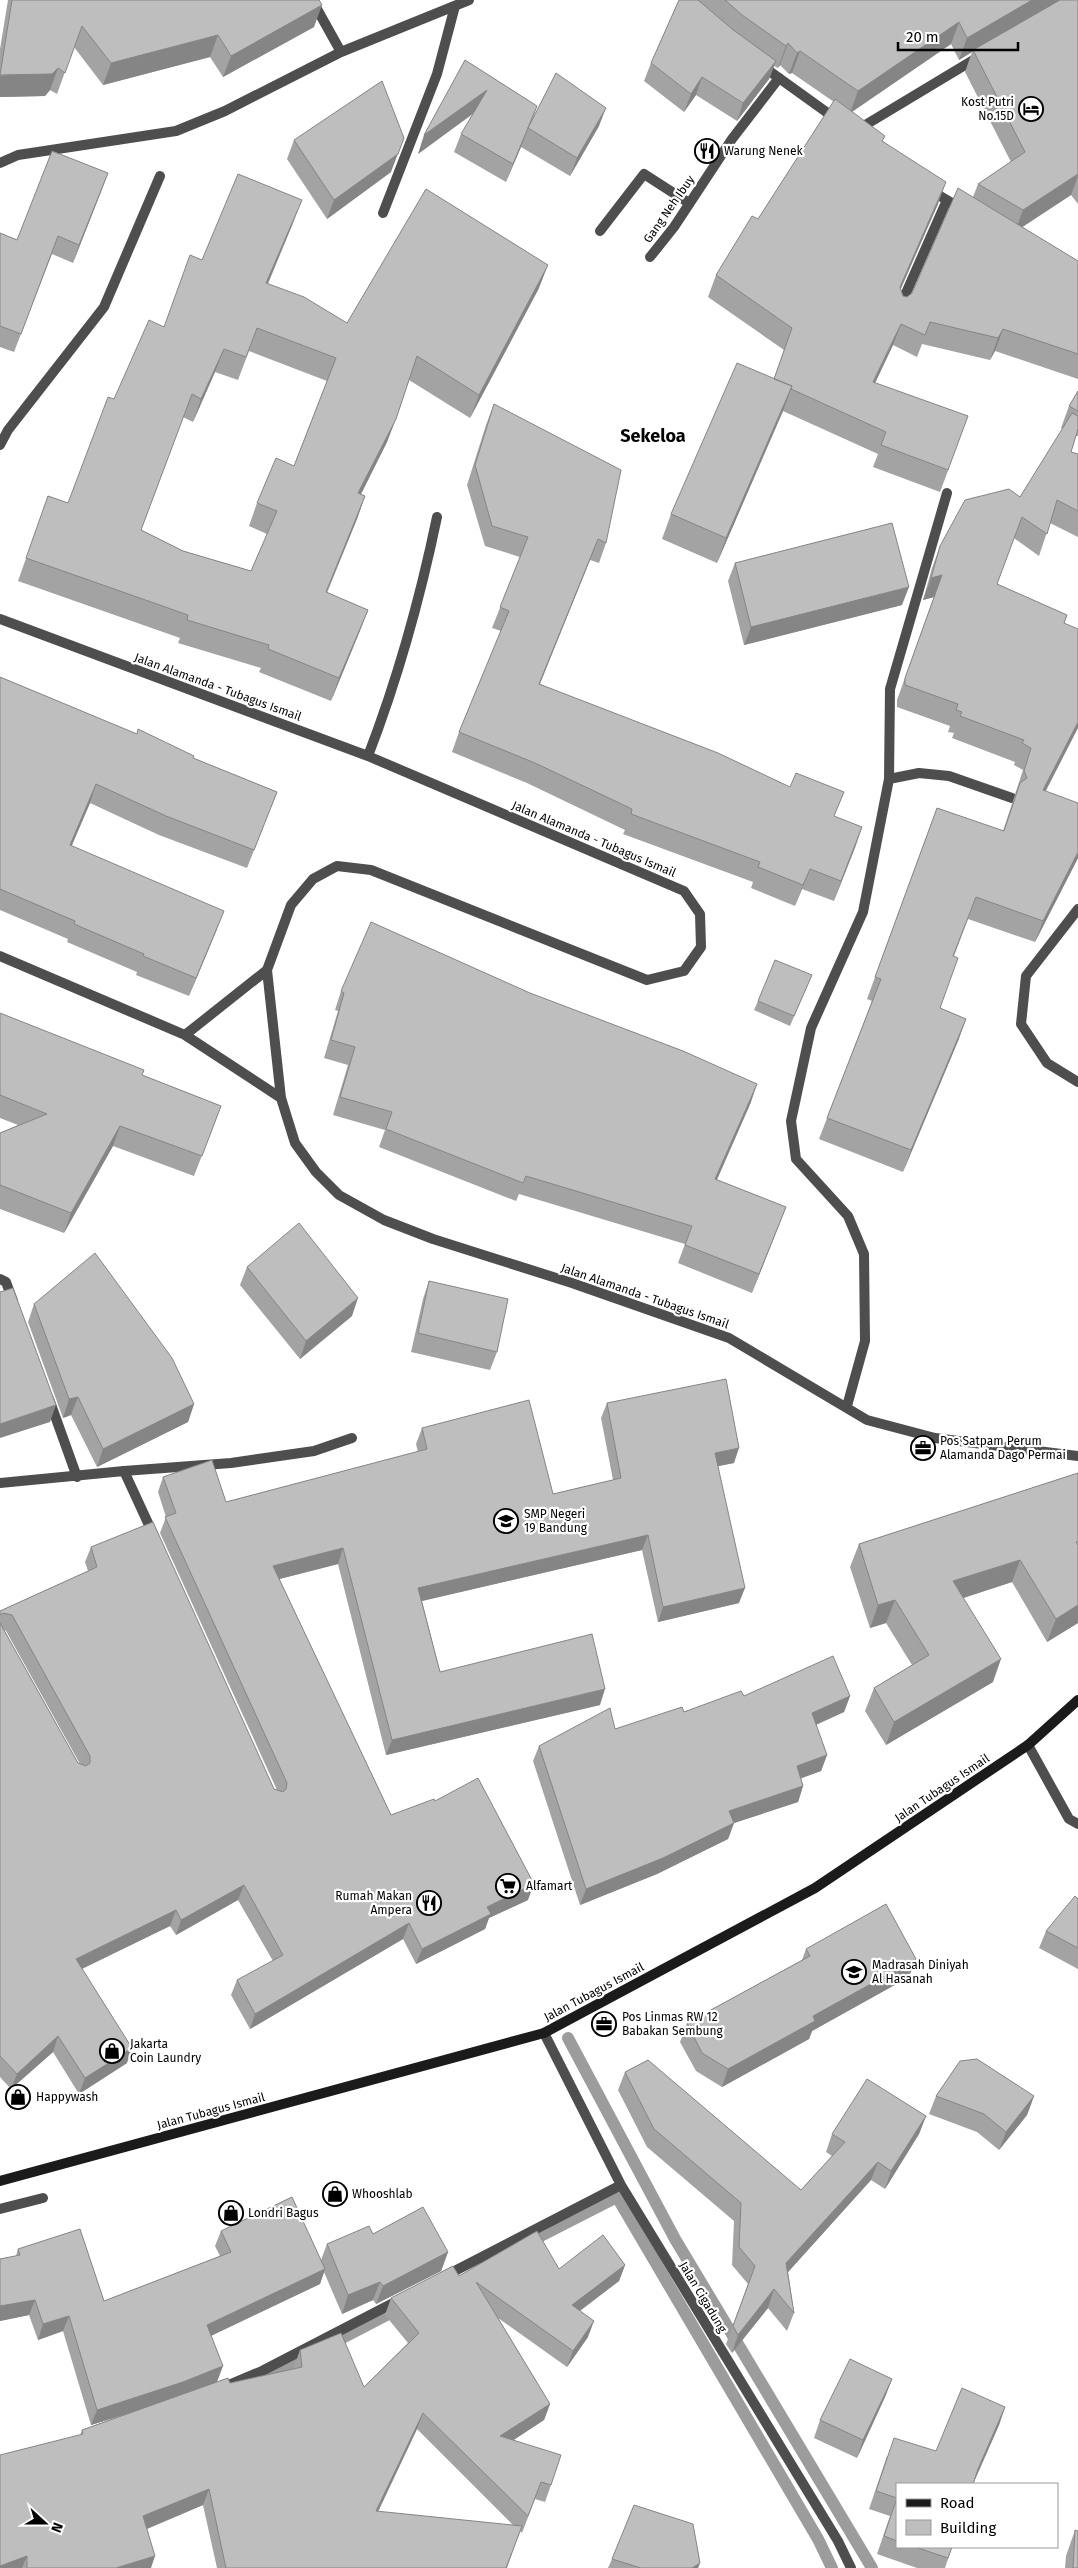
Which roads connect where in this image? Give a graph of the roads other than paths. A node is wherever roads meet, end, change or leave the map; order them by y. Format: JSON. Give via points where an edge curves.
{"nodes":[{"id":1,"x":312,"y":0,"type":"edge"},
{"id":2,"x":469,"y":0,"type":"edge"},
{"id":3,"x":455,"y":6,"type":"junction"},
{"id":4,"x":990,"y":50,"type":"edge"},
{"id":5,"x":341,"y":52,"type":"junction"},
{"id":6,"x":751,"y":57,"type":"edge"},
{"id":7,"x":779,"y":78,"type":"junction"},
{"id":8,"x":0,"y":163,"type":"edge"},
{"id":9,"x":160,"y":176,"type":"dead end"},
{"id":10,"x":921,"y":184,"type":"edge"},
{"id":11,"x":947,"y":200,"type":"junction"},
{"id":12,"x":689,"y":203,"type":"junction"},
{"id":13,"x":383,"y":213,"type":"dead end"},
{"id":14,"x":972,"y":215,"type":"edge"},
{"id":15,"x":600,"y":230,"type":"dead end"},
{"id":16,"x":650,"y":257,"type":"dead end"},
{"id":17,"x":898,"y":312,"type":"edge"},
{"id":18,"x":0,"y":444,"type":"edge"},
{"id":19,"x":947,"y":494,"type":"edge"},
{"id":20,"x":437,"y":518,"type":"dead end"},
{"id":21,"x":0,"y":619,"type":"edge"},
{"id":22,"x":368,"y":756,"type":"junction"},
{"id":23,"x":889,"y":779,"type":"junction"},
{"id":24,"x":1012,"y":798,"type":"dead end"},
{"id":25,"x":1078,"y":909,"type":"edge"},
{"id":26,"x":0,"y":956,"type":"edge"},
{"id":27,"x":267,"y":970,"type":"junction"},
{"id":28,"x":185,"y":1034,"type":"junction"},
{"id":29,"x":1078,"y":1082,"type":"edge"},
{"id":30,"x":282,"y":1098,"type":"junction"},
{"id":31,"x":3,"y":1281,"type":"edge"},
{"id":32,"x":16,"y":1310,"type":"edge"},
{"id":33,"x":43,"y":1384,"type":"edge"},
{"id":34,"x":847,"y":1406,"type":"junction"},
{"id":35,"x":352,"y":1438,"type":"dead end"},
{"id":36,"x":1078,"y":1456,"type":"edge"},
{"id":37,"x":124,"y":1471,"type":"junction"},
{"id":38,"x":77,"y":1477,"type":"junction"},
{"id":39,"x":0,"y":1483,"type":"edge"},
{"id":40,"x":156,"y":1542,"type":"edge"},
{"id":41,"x":1078,"y":1700,"type":"edge"},
{"id":42,"x":1028,"y":1745,"type":"junction"},
{"id":43,"x":1078,"y":1824,"type":"edge"},
{"id":44,"x":544,"y":2033,"type":"junction"},
{"id":45,"x":0,"y":2181,"type":"edge"},
{"id":46,"x":621,"y":2185,"type":"junction"},
{"id":47,"x":43,"y":2198,"type":"dead end"},
{"id":48,"x":0,"y":2209,"type":"edge"},
{"id":49,"x":435,"y":2281,"type":"edge"},
{"id":50,"x":409,"y":2294,"type":"edge"},
{"id":51,"x":217,"y":2390,"type":"edge"},
{"id":52,"x":851,"y":2568,"type":"edge"}],
"edges":[{"from":1,"to":5,"type":"street"},
{"from":2,"to":3,"type":"street"},
{"from":3,"to":5,"type":"street"},
{"from":3,"to":13,"type":"street","via":[[437,74]]},
{"from":4,"to":7,"type":"street","via":[[858,135]]},
{"from":5,"to":8,"type":"street","via":[[224,111],[176,131],[18,155]]},
{"from":6,"to":7,"type":"street"},
{"from":7,"to":12,"type":"street","name":"Gang Neh Ibuy"},
{"from":9,"to":18,"type":"street","via":[[104,308]]},
{"from":10,"to":11,"type":"street"},
{"from":11,"to":14,"type":"street"},
{"from":11,"to":17,"type":"street"},
{"from":12,"to":15,"type":"street","via":[[644,174]]},
{"from":12,"to":16,"type":"street","name":"Gang Neh Ibuy"},
{"from":19,"to":23,"type":"street","via":[[890,689]]},
{"from":20,"to":22,"type":"street","via":[[417,609],[389,702]]},
{"from":21,"to":22,"type":"street","name":"Jalan Alamanda - Tubagus Ismail"},
{"from":22,"to":27,"type":"street","name":"Jalan Alamanda - Tubagus Ismail","via":[[684,891],[700,914],[701,947],[684,971],[647,980],[371,870],[337,866],[313,879],[291,905]]},
{"from":23,"to":24,"type":"street","via":[[919,773],[949,776]]},
{"from":23,"to":34,"type":"street","via":[[864,912],[811,1028],[791,1121],[796,1159],[848,1216],[864,1254],[865,1341]]},
{"from":25,"to":29,"type":"street","via":[[1026,976],[1021,1024],[1048,1063]]},
{"from":26,"to":28,"type":"street"},
{"from":27,"to":28,"type":"street"},
{"from":27,"to":30,"type":"street","name":"Jalan Alamanda - Tubagus Ismail"},
{"from":28,"to":30,"type":"street"},
{"from":30,"to":34,"type":"street","name":"Jalan Alamanda - Tubagus Ismail","via":[[295,1143],[316,1172],[339,1195],[384,1220],[729,1338]]},
{"from":31,"to":32,"type":"street"},
{"from":33,"to":38,"type":"street"},
{"from":34,"to":36,"type":"street","name":"Jalan Alamanda - Tubagus Ismail","via":[[867,1420],[934,1438]]},
{"from":35,"to":37,"type":"street","via":[[314,1451],[268,1458]]},
{"from":37,"to":38,"type":"street"},
{"from":37,"to":40,"type":"street"},
{"from":38,"to":39,"type":"street"},
{"from":41,"to":42,"type":"main road","name":"Jalan Tubagus Ismail"},
{"from":42,"to":43,"type":"street","via":[[1069,1819]]},
{"from":42,"to":44,"type":"main road","name":"Jalan Tubagus Ismail","via":[[815,1888]]},
{"from":44,"to":45,"type":"main road","name":"Jalan Tubagus Ismail"},
{"from":44,"to":46,"type":"street","name":"Jalan Cigadung"},
{"from":46,"to":49,"type":"street"},
{"from":46,"to":52,"type":"street","name":"Jalan Cigadung"},
{"from":47,"to":48,"type":"street"},
{"from":50,"to":51,"type":"street","via":[[262,2371]]}]}
